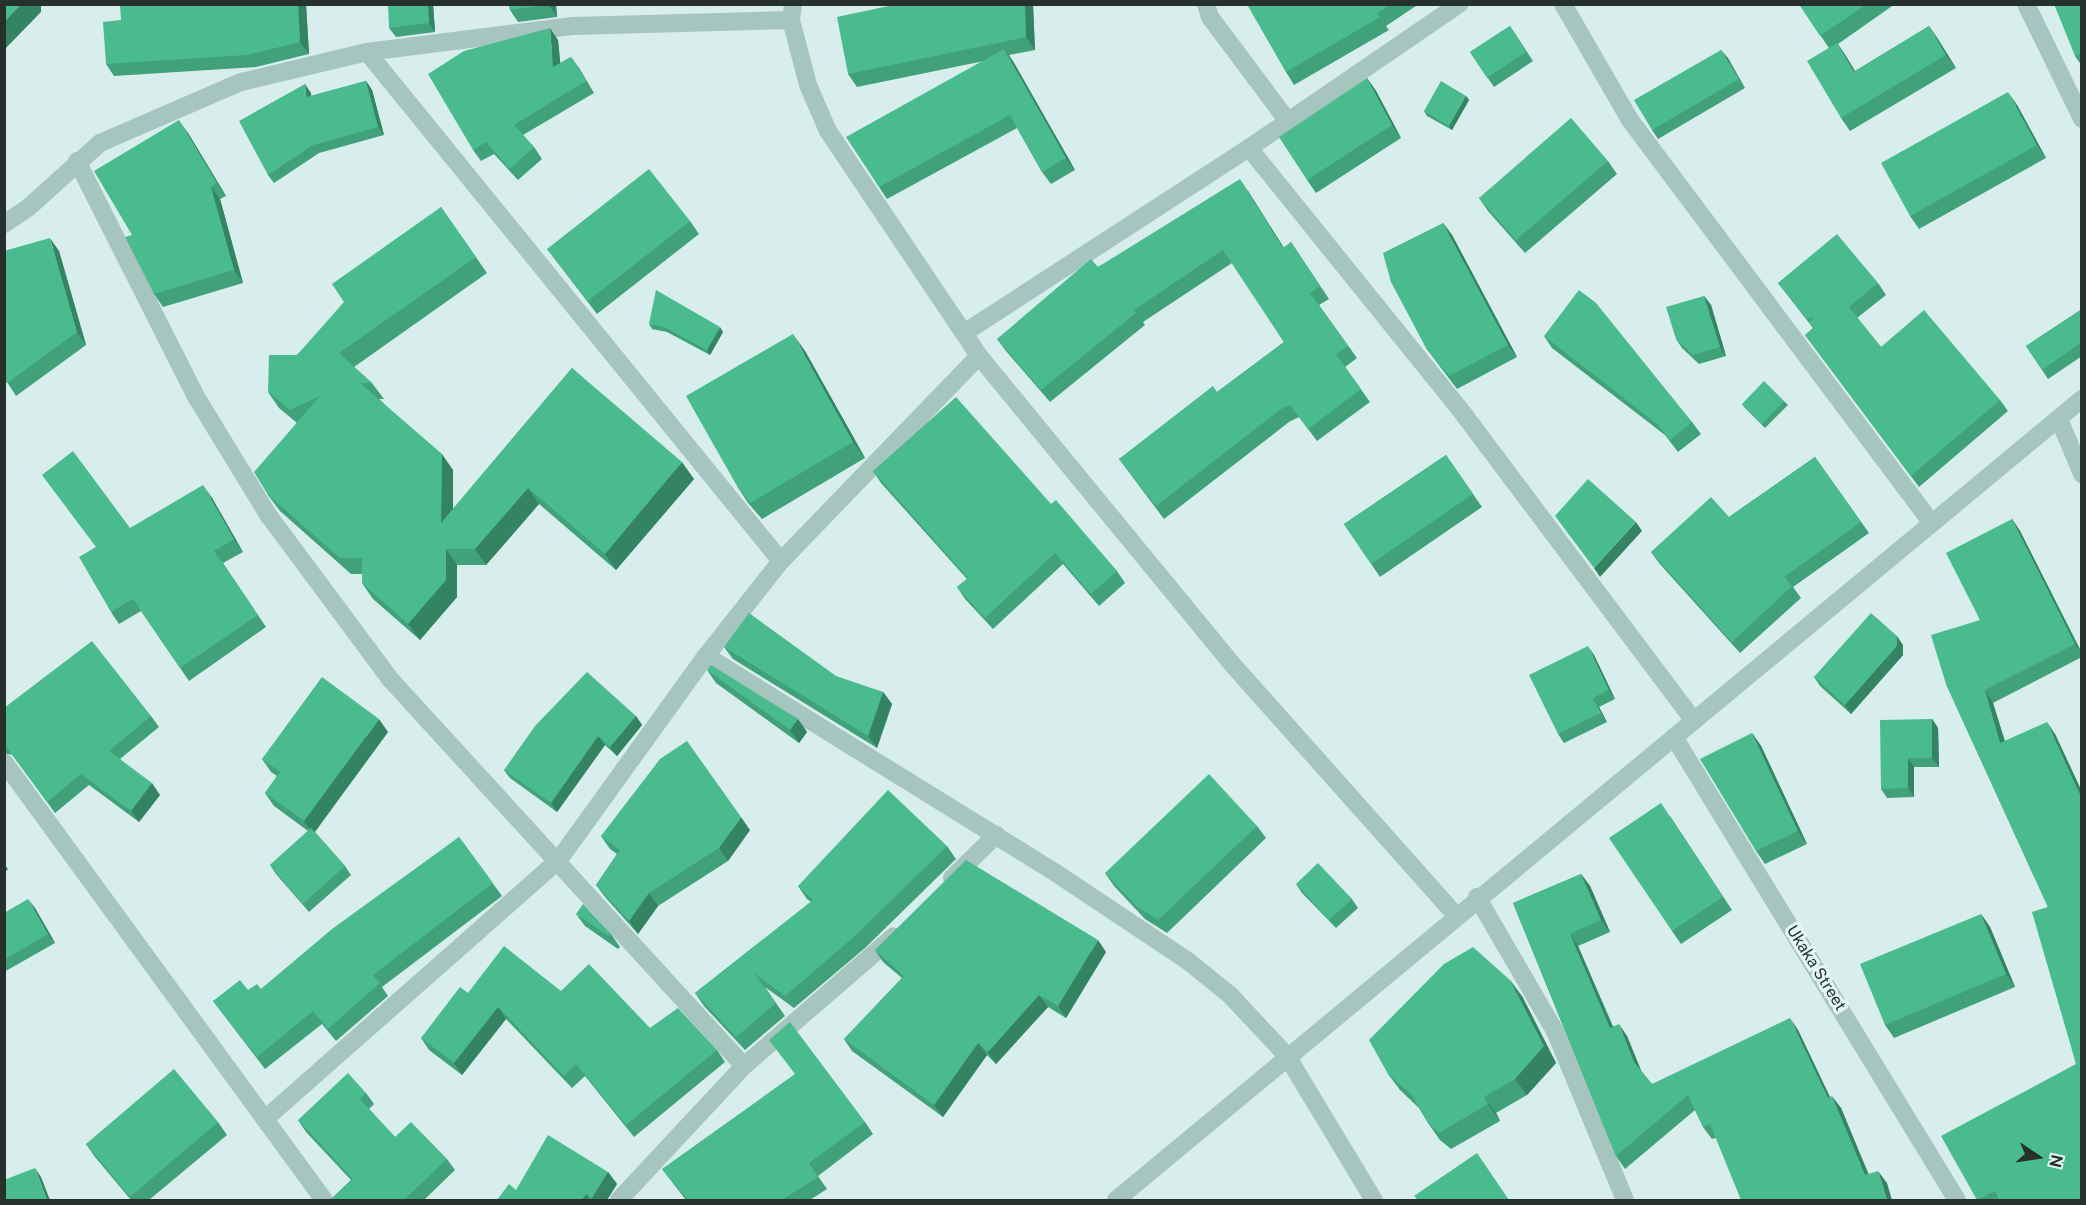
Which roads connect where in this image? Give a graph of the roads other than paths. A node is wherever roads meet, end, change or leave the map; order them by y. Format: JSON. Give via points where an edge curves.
{"nodes":[{"id":1,"x":1206,"y":4,"type":"edge"},
{"id":2,"x":1460,"y":4,"type":"edge"},
{"id":3,"x":1563,"y":4,"type":"edge"},
{"id":4,"x":2025,"y":4,"type":"edge"},
{"id":5,"x":792,"y":12,"type":"edge"},
{"id":6,"x":367,"y":52,"type":"junction"},
{"id":7,"x":1287,"y":120,"type":"junction"},
{"id":8,"x":2082,"y":120,"type":"edge"},
{"id":9,"x":1249,"y":148,"type":"junction"},
{"id":10,"x":77,"y":161,"type":"junction"},
{"id":11,"x":4,"y":224,"type":"edge"},
{"id":12,"x":964,"y":333,"type":"junction"},
{"id":13,"x":979,"y":356,"type":"junction"},
{"id":14,"x":2082,"y":399,"type":"edge"},
{"id":15,"x":2060,"y":418,"type":"junction"},
{"id":16,"x":2082,"y":474,"type":"edge"},
{"id":17,"x":1931,"y":522,"type":"junction"},
{"id":18,"x":781,"y":561,"type":"junction"},
{"id":19,"x":706,"y":656,"type":"junction"},
{"id":20,"x":1694,"y":722,"type":"junction"},
{"id":21,"x":1674,"y":737,"type":"junction"},
{"id":22,"x":4,"y":762,"type":"edge"},
{"id":23,"x":996,"y":835,"type":"junction"},
{"id":24,"x":558,"y":861,"type":"junction"},
{"id":25,"x":939,"y":892,"type":"edge"},
{"id":26,"x":1477,"y":897,"type":"junction"},
{"id":27,"x":1456,"y":915,"type":"junction"},
{"id":28,"x":906,"y":924,"type":"edge"},
{"id":29,"x":1287,"y":1056,"type":"junction"},
{"id":30,"x":744,"y":1066,"type":"junction"},
{"id":31,"x":265,"y":1119,"type":"junction"},
{"id":32,"x":317,"y":1198,"type":"edge"},
{"id":33,"x":619,"y":1200,"type":"edge"},
{"id":34,"x":1116,"y":1200,"type":"edge"},
{"id":35,"x":1374,"y":1200,"type":"edge"},
{"id":36,"x":1625,"y":1200,"type":"edge"},
{"id":37,"x":1957,"y":1200,"type":"edge"}],
"edges":[{"from":1,"to":7,"type":"street","via":[[1210,17]]},
{"from":2,"to":7,"type":"street"},
{"from":3,"to":17,"type":"street","via":[[1630,120]]},
{"from":4,"to":8,"type":"street"},
{"from":5,"to":6,"type":"street","via":[[573,26]]},
{"from":5,"to":12,"type":"street","via":[[808,85],[828,131]]},
{"from":6,"to":10,"type":"street","via":[[242,82],[100,143]]},
{"from":6,"to":18,"type":"street"},
{"from":7,"to":9,"type":"street"},
{"from":9,"to":12,"type":"street"},
{"from":9,"to":20,"type":"street","via":[[1465,416]]},
{"from":10,"to":11,"type":"street","via":[[29,207]]},
{"from":10,"to":24,"type":"street","via":[[195,395],[269,516],[390,679]]},
{"from":12,"to":13,"type":"street"},
{"from":13,"to":18,"type":"street"},
{"from":13,"to":27,"type":"street","via":[[1232,664]]},
{"from":14,"to":15,"type":"street"},
{"from":15,"to":16,"type":"street"},
{"from":15,"to":17,"type":"street"},
{"from":17,"to":20,"type":"street"},
{"from":18,"to":19,"type":"street"},
{"from":19,"to":23,"type":"street"},
{"from":19,"to":24,"type":"street"},
{"from":20,"to":21,"type":"street"},
{"from":21,"to":26,"type":"street"},
{"from":21,"to":37,"type":"street","name":"Ukaka Street"},
{"from":22,"to":31,"type":"street"},
{"from":23,"to":25,"type":"street"},
{"from":23,"to":29,"type":"street","via":[[1188,961],[1230,995]]},
{"from":24,"to":30,"type":"street"},
{"from":24,"to":31,"type":"street"},
{"from":26,"to":27,"type":"street"},
{"from":26,"to":36,"type":"street","via":[[1555,1031]]},
{"from":27,"to":29,"type":"street"},
{"from":28,"to":30,"type":"street"},
{"from":29,"to":34,"type":"street"},
{"from":29,"to":35,"type":"street"},
{"from":30,"to":33,"type":"street"},
{"from":31,"to":32,"type":"street"}]}
